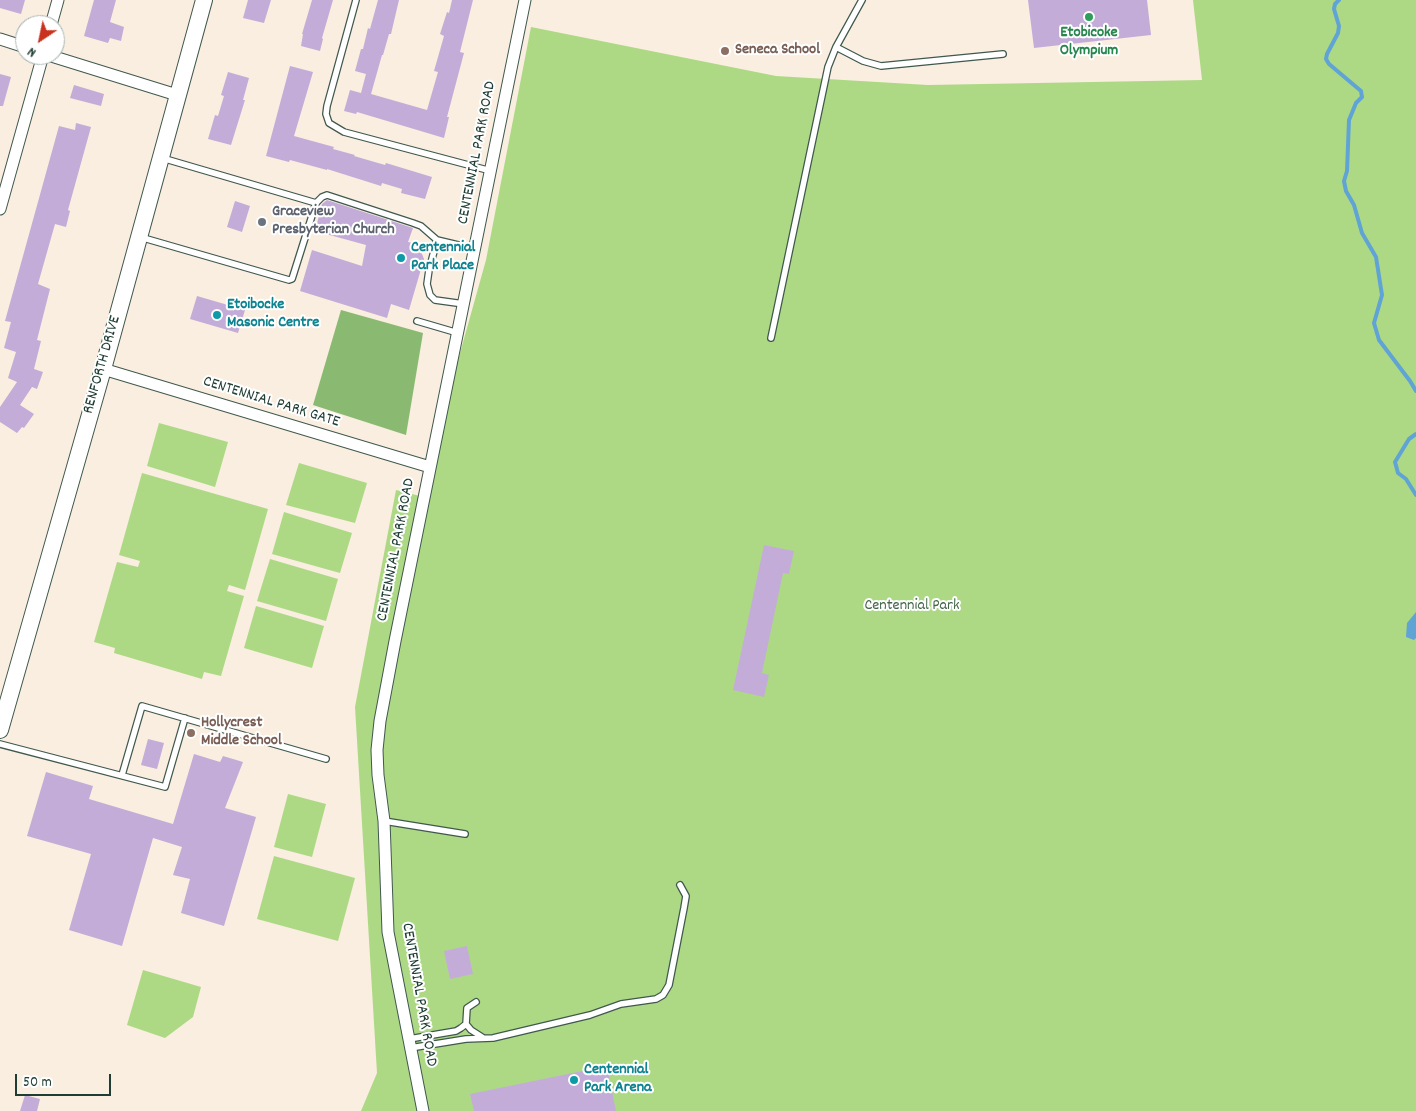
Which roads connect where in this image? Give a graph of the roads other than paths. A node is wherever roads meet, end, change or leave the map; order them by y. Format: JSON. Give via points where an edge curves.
{"nodes":[{"id":1,"x":58,"y":0,"type":"edge"},
{"id":2,"x":204,"y":0,"type":"edge"},
{"id":3,"x":356,"y":0,"type":"edge"},
{"id":4,"x":525,"y":0,"type":"edge"},
{"id":5,"x":862,"y":0,"type":"edge"},
{"id":6,"x":54,"y":15,"type":"edge"},
{"id":7,"x":0,"y":39,"type":"edge"},
{"id":8,"x":15,"y":44,"type":"edge"},
{"id":9,"x":836,"y":47,"type":"junction"},
{"id":10,"x":1003,"y":54,"type":"dead end"},
{"id":11,"x":65,"y":60,"type":"edge"},
{"id":12,"x":40,"y":65,"type":"edge"},
{"id":13,"x":177,"y":95,"type":"junction"},
{"id":14,"x":160,"y":157,"type":"junction"},
{"id":15,"x":491,"y":171,"type":"junction"},
{"id":16,"x":316,"y":204,"type":"junction"},
{"id":17,"x":0,"y":209,"type":"edge"},
{"id":18,"x":138,"y":237,"type":"junction"},
{"id":19,"x":437,"y":240,"type":"junction"},
{"id":20,"x":475,"y":249,"type":"junction"},
{"id":21,"x":464,"y":304,"type":"junction"},
{"id":22,"x":417,"y":321,"type":"dead end"},
{"id":23,"x":458,"y":333,"type":"junction"},
{"id":24,"x":771,"y":338,"type":"dead end"},
{"id":25,"x":103,"y":369,"type":"junction"},
{"id":26,"x":430,"y":467,"type":"junction"},
{"id":27,"x":185,"y":718,"type":"junction"},
{"id":28,"x":0,"y":730,"type":"edge"},
{"id":29,"x":0,"y":744,"type":"edge"},
{"id":30,"x":326,"y":759,"type":"dead end"},
{"id":31,"x":122,"y":775,"type":"junction"},
{"id":32,"x":384,"y":821,"type":"junction"},
{"id":33,"x":465,"y":834,"type":"dead end"},
{"id":34,"x":680,"y":885,"type":"dead end"},
{"id":35,"x":476,"y":1002,"type":"dead end"},
{"id":36,"x":466,"y":1024,"type":"junction"},
{"id":37,"x":484,"y":1038,"type":"junction"},
{"id":38,"x":410,"y":1043,"type":"junction"},
{"id":39,"x":423,"y":1111,"type":"edge"}],
"edges":[{"from":1,"to":6,"type":"street"},
{"from":2,"to":13,"type":"main road","name":"RENFORTH DRIVE"},
{"from":3,"to":15,"type":"lane","via":[[327,106],[329,123],[344,132]]},
{"from":4,"to":15,"type":"street","name":"CENTENNIAL PARK ROAD"},
{"from":5,"to":9,"type":"lane"},
{"from":7,"to":8,"type":"street"},
{"from":9,"to":10,"type":"lane","via":[[863,62],[881,66]]},
{"from":9,"to":24,"type":"lane","via":[[828,67]]},
{"from":11,"to":13,"type":"street"},
{"from":12,"to":17,"type":"street"},
{"from":13,"to":14,"type":"main road","name":"RENFORTH DRIVE"},
{"from":14,"to":16,"type":"lane"},
{"from":14,"to":18,"type":"main road","name":"RENFORTH DRIVE"},
{"from":15,"to":20,"type":"street","name":"CENTENNIAL PARK ROAD"},
{"from":16,"to":18,"type":"lane","via":[[294,276],[289,280]]},
{"from":16,"to":19,"type":"lane","via":[[327,195],[421,226]]},
{"from":18,"to":25,"type":"main road","name":"RENFORTH DRIVE"},
{"from":19,"to":20,"type":"lane"},
{"from":19,"to":21,"type":"lane","via":[[426,284],[430,295],[435,300]]},
{"from":20,"to":21,"type":"street","name":"CENTENNIAL PARK ROAD"},
{"from":21,"to":23,"type":"street","name":"CENTENNIAL PARK ROAD"},
{"from":22,"to":23,"type":"lane"},
{"from":23,"to":26,"type":"street","name":"CENTENNIAL PARK ROAD"},
{"from":25,"to":26,"type":"street","name":"CENTENNIAL PARK GATE"},
{"from":25,"to":28,"type":"main road","name":"RENFORTH DRIVE"},
{"from":26,"to":32,"type":"street","name":"CENTENNIAL PARK ROAD","via":[[380,721],[378,776]]},
{"from":27,"to":30,"type":"lane"},
{"from":27,"to":31,"type":"lane","via":[[165,787]]},
{"from":27,"to":31,"type":"lane","via":[[142,706]]},
{"from":29,"to":31,"type":"lane"},
{"from":32,"to":33,"type":"lane"},
{"from":32,"to":38,"type":"street","name":"CENTENNIAL PARK ROAD","via":[[388,932]]},
{"from":34,"to":37,"type":"lane","via":[[686,896],[669,985],[663,995],[562,1022]]},
{"from":35,"to":36,"type":"lane","via":[[467,1008]]},
{"from":36,"to":37,"type":"lane"},
{"from":36,"to":38,"type":"lane","via":[[456,1031]]},
{"from":37,"to":38,"type":"lane"},
{"from":38,"to":39,"type":"street","name":"CENTENNIAL PARK ROAD"}]}
